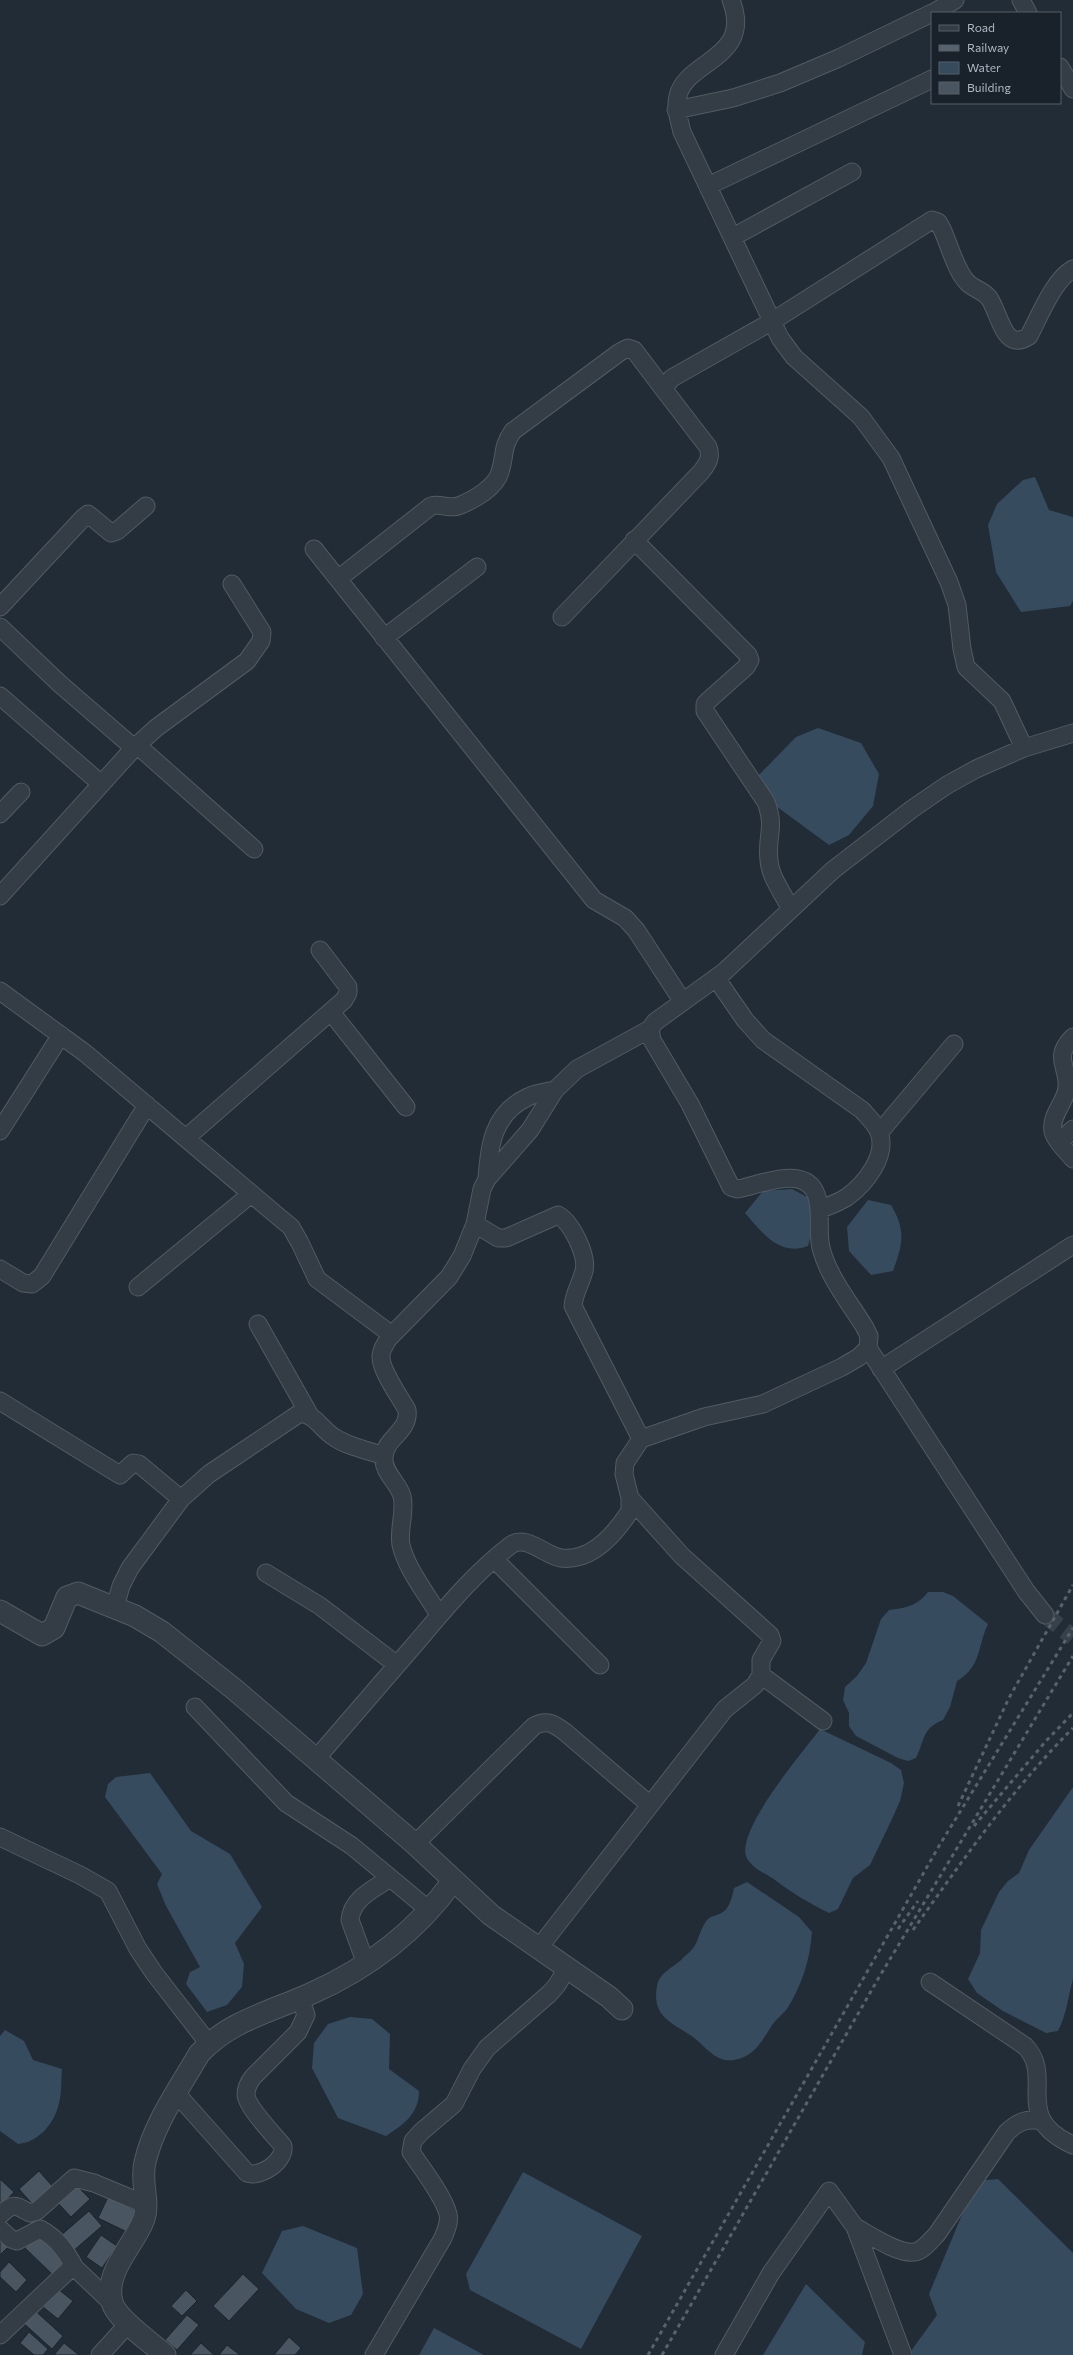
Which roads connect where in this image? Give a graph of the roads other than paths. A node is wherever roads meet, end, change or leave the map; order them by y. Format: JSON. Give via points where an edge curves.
{"nodes":[{"id":1,"x":731,"y":0,"type":"edge"},
{"id":2,"x":955,"y":0,"type":"edge"},
{"id":3,"x":1021,"y":0,"type":"edge"},
{"id":4,"x":934,"y":12,"type":"edge"},
{"id":5,"x":1027,"y":12,"type":"edge"},
{"id":6,"x":931,"y":13,"type":"edge"},
{"id":7,"x":1061,"y":69,"type":"edge"},
{"id":8,"x":931,"y":79,"type":"edge"},
{"id":9,"x":1073,"y":89,"type":"edge"},
{"id":10,"x":676,"y":110,"type":"junction"},
{"id":11,"x":852,"y":172,"type":"dead end"},
{"id":12,"x":708,"y":186,"type":"junction"},
{"id":13,"x":733,"y":237,"type":"junction"},
{"id":14,"x":1073,"y":270,"type":"edge"},
{"id":15,"x":771,"y":322,"type":"junction"},
{"id":16,"x":665,"y":392,"type":"junction"},
{"id":17,"x":146,"y":506,"type":"dead end"},
{"id":18,"x":634,"y":540,"type":"junction"},
{"id":19,"x":314,"y":549,"type":"dead end"},
{"id":20,"x":477,"y":567,"type":"dead end"},
{"id":21,"x":338,"y":580,"type":"junction"},
{"id":22,"x":232,"y":584,"type":"dead end"},
{"id":23,"x":0,"y":607,"type":"edge"},
{"id":24,"x":562,"y":617,"type":"dead end"},
{"id":25,"x":0,"y":626,"type":"edge"},
{"id":26,"x":384,"y":638,"type":"junction"},
{"id":27,"x":0,"y":696,"type":"edge"},
{"id":28,"x":1073,"y":733,"type":"edge"},
{"id":29,"x":135,"y":747,"type":"junction"},
{"id":30,"x":1024,"y":748,"type":"junction"},
{"id":31,"x":100,"y":783,"type":"junction"},
{"id":32,"x":21,"y":792,"type":"dead end"},
{"id":33,"x":0,"y":814,"type":"edge"},
{"id":34,"x":254,"y":850,"type":"dead end"},
{"id":35,"x":0,"y":896,"type":"edge"},
{"id":36,"x":790,"y":908,"type":"junction"},
{"id":37,"x":320,"y":950,"type":"dead end"},
{"id":38,"x":716,"y":978,"type":"junction"},
{"id":39,"x":0,"y":991,"type":"edge"},
{"id":40,"x":683,"y":1002,"type":"junction"},
{"id":41,"x":331,"y":1012,"type":"junction"},
{"id":42,"x":650,"y":1029,"type":"junction"},
{"id":43,"x":61,"y":1035,"type":"junction"},
{"id":44,"x":1073,"y":1037,"type":"edge"},
{"id":45,"x":954,"y":1044,"type":"dead end"},
{"id":46,"x":555,"y":1090,"type":"junction"},
{"id":47,"x":147,"y":1105,"type":"junction"},
{"id":48,"x":406,"y":1107,"type":"dead end"},
{"id":49,"x":1073,"y":1129,"type":"edge"},
{"id":50,"x":0,"y":1131,"type":"edge"},
{"id":51,"x":879,"y":1133,"type":"junction"},
{"id":52,"x":186,"y":1138,"type":"junction"},
{"id":53,"x":1060,"y":1142,"type":"junction"},
{"id":54,"x":1073,"y":1159,"type":"edge"},
{"id":55,"x":487,"y":1179,"type":"junction"},
{"id":56,"x":251,"y":1194,"type":"junction"},
{"id":57,"x":819,"y":1210,"type":"junction"},
{"id":58,"x":475,"y":1224,"type":"junction"},
{"id":59,"x":1073,"y":1245,"type":"edge"},
{"id":60,"x":0,"y":1269,"type":"edge"},
{"id":61,"x":138,"y":1287,"type":"dead end"},
{"id":62,"x":258,"y":1324,"type":"dead end"},
{"id":63,"x":392,"y":1335,"type":"junction"},
{"id":64,"x":868,"y":1348,"type":"junction"},
{"id":65,"x":881,"y":1369,"type":"junction"},
{"id":66,"x":0,"y":1401,"type":"edge"},
{"id":67,"x":309,"y":1414,"type":"junction"},
{"id":68,"x":641,"y":1439,"type":"junction"},
{"id":69,"x":384,"y":1456,"type":"junction"},
{"id":70,"x":181,"y":1498,"type":"junction"},
{"id":71,"x":630,"y":1498,"type":"junction"},
{"id":72,"x":494,"y":1559,"type":"junction"},
{"id":73,"x":266,"y":1573,"type":"dead end"},
{"id":74,"x":118,"y":1597,"type":"junction"},
{"id":75,"x":0,"y":1611,"type":"edge"},
{"id":76,"x":439,"y":1615,"type":"junction"},
{"id":77,"x":1045,"y":1616,"type":"tunnel mouth"},
{"id":78,"x":397,"y":1665,"type":"junction"},
{"id":79,"x":600,"y":1665,"type":"dead end"},
{"id":80,"x":761,"y":1675,"type":"junction"},
{"id":81,"x":196,"y":1707,"type":"dead end"},
{"id":82,"x":823,"y":1721,"type":"dead end"},
{"id":83,"x":315,"y":1760,"type":"junction"},
{"id":84,"x":650,"y":1805,"type":"junction"},
{"id":85,"x":0,"y":1837,"type":"edge"},
{"id":86,"x":415,"y":1844,"type":"junction"},
{"id":87,"x":390,"y":1878,"type":"junction"},
{"id":88,"x":441,"y":1896,"type":"junction"},
{"id":89,"x":538,"y":1949,"type":"junction"},
{"id":90,"x":366,"y":1964,"type":"junction"},
{"id":91,"x":562,"y":1976,"type":"junction"},
{"id":92,"x":930,"y":1982,"type":"dead end"},
{"id":93,"x":300,"y":1998,"type":"junction"},
{"id":94,"x":622,"y":2010,"type":"dead end"},
{"id":95,"x":209,"y":2044,"type":"junction"},
{"id":96,"x":176,"y":2094,"type":"junction"},
{"id":97,"x":1042,"y":2120,"type":"junction"},
{"id":98,"x":1073,"y":2145,"type":"edge"},
{"id":99,"x":147,"y":2205,"type":"junction"},
{"id":100,"x":0,"y":2215,"type":"edge"},
{"id":101,"x":855,"y":2227,"type":"junction"},
{"id":102,"x":0,"y":2229,"type":"edge"},
{"id":103,"x":75,"y":2268,"type":"junction"},
{"id":104,"x":112,"y":2303,"type":"junction"},
{"id":105,"x":129,"y":2323,"type":"junction"},
{"id":106,"x":0,"y":2335,"type":"edge"},
{"id":107,"x":100,"y":2355,"type":"edge"},
{"id":108,"x":166,"y":2355,"type":"edge"},
{"id":109,"x":374,"y":2355,"type":"edge"},
{"id":110,"x":724,"y":2355,"type":"edge"},
{"id":111,"x":903,"y":2355,"type":"edge"}],
"edges":[{"from":1,"to":10,"type":"street","via":[[736,22],[730,43],[714,61],[689,77],[678,94]]},
{"from":2,"to":4,"type":"street"},
{"from":3,"to":5,"type":"street"},
{"from":6,"to":10,"type":"street","via":[[780,83],[733,98]]},
{"from":7,"to":9,"type":"street"},
{"from":8,"to":12,"type":"street"},
{"from":10,"to":12,"type":"street","via":[[682,132]]},
{"from":11,"to":13,"type":"street"},
{"from":12,"to":13,"type":"street"},
{"from":13,"to":15,"type":"street"},
{"from":14,"to":15,"type":"street","via":[[1060,281],[1029,336],[1022,341],[1014,341],[1007,336],[988,296],[966,282],[942,229],[938,222],[932,220]]},
{"from":15,"to":16,"type":"street","via":[[672,378],[666,385]]},
{"from":15,"to":30,"type":"street","via":[[794,357],[861,417],[891,458],[951,587],[957,604],[966,667],[1002,701]]},
{"from":16,"to":18,"type":"street","via":[[708,447],[710,454],[701,472]]},
{"from":16,"to":21,"type":"street","via":[[634,350],[628,348],[620,352],[513,431],[504,446],[497,480],[490,487],[460,506],[431,506]]},
{"from":17,"to":23,"type":"street","via":[[110,534],[88,514]]},
{"from":18,"to":24,"type":"street"},
{"from":18,"to":36,"type":"street","via":[[748,655],[750,660],[746,667],[705,704],[705,711],[766,802],[772,828],[769,862]]},
{"from":19,"to":21,"type":"street"},
{"from":20,"to":26,"type":"street"},
{"from":21,"to":26,"type":"street"},
{"from":22,"to":29,"type":"street","via":[[262,632],[261,641],[255,651],[235,671],[156,728]]},
{"from":25,"to":29,"type":"street","via":[[60,684]]},
{"from":26,"to":40,"type":"street","via":[[594,900],[626,918],[636,930]]},
{"from":27,"to":31,"type":"street"},
{"from":28,"to":30,"type":"street"},
{"from":29,"to":31,"type":"street"},
{"from":29,"to":34,"type":"street"},
{"from":30,"to":36,"type":"street","via":[[976,769],[930,796],[869,840]]},
{"from":31,"to":35,"type":"street"},
{"from":32,"to":33,"type":"street"},
{"from":36,"to":38,"type":"street"},
{"from":37,"to":41,"type":"street","via":[[348,987],[344,1000]]},
{"from":38,"to":40,"type":"street"},
{"from":38,"to":51,"type":"street","via":[[745,1020],[763,1040],[862,1110]]},
{"from":39,"to":43,"type":"street"},
{"from":40,"to":42,"type":"street","via":[[655,1022]]},
{"from":41,"to":48,"type":"street"},
{"from":41,"to":52,"type":"street"},
{"from":42,"to":46,"type":"street","via":[[577,1069]]},
{"from":42,"to":57,"type":"street","via":[[652,1040],[690,1104],[731,1187],[738,1190],[785,1178],[797,1178],[808,1184],[817,1195]]},
{"from":43,"to":47,"type":"street"},
{"from":43,"to":50,"type":"street"},
{"from":44,"to":53,"type":"street","via":[[1061,1058],[1067,1089],[1052,1124]]},
{"from":45,"to":51,"type":"street"},
{"from":46,"to":55,"type":"street","via":[[530,1130]]},
{"from":46,"to":55,"type":"street","via":[[527,1097],[500,1122],[491,1139]]},
{"from":47,"to":52,"type":"street"},
{"from":47,"to":60,"type":"street","via":[[42,1276],[32,1284],[23,1283]]},
{"from":49,"to":53,"type":"street"},
{"from":51,"to":57,"type":"street","via":[[880,1155],[874,1167],[847,1197]]},
{"from":52,"to":56,"type":"street"},
{"from":53,"to":54,"type":"street"},
{"from":55,"to":58,"type":"street"},
{"from":56,"to":61,"type":"street"},
{"from":56,"to":63,"type":"street","via":[[291,1227],[317,1279]]},
{"from":57,"to":64,"type":"street","via":[[821,1247],[825,1262],[869,1336]]},
{"from":58,"to":63,"type":"street","via":[[462,1256],[449,1277]]},
{"from":58,"to":68,"type":"street","via":[[498,1238],[506,1238],[558,1215],[570,1224],[584,1258],[584,1270],[574,1294],[573,1306]]},
{"from":59,"to":65,"type":"street"},
{"from":62,"to":67,"type":"street"},
{"from":63,"to":69,"type":"street","via":[[382,1348],[380,1357],[407,1410],[408,1418]]},
{"from":64,"to":65,"type":"street"},
{"from":64,"to":68,"type":"street","via":[[859,1357],[778,1399],[746,1409],[704,1417]]},
{"from":65,"to":77,"type":"street","via":[[1026,1591]]},
{"from":66,"to":70,"type":"street","via":[[120,1475],[133,1463],[139,1464]]},
{"from":67,"to":69,"type":"street","via":[[334,1437]]},
{"from":67,"to":70,"type":"street","via":[[300,1413],[289,1420],[209,1474]]},
{"from":68,"to":71,"type":"street","via":[[625,1462],[624,1474]]},
{"from":69,"to":76,"type":"street","via":[[384,1465],[402,1495],[404,1506],[401,1546],[408,1563]]},
{"from":70,"to":74,"type":"street","via":[[130,1568]]},
{"from":71,"to":72,"type":"street","via":[[630,1511],[624,1520],[598,1548],[581,1557],[561,1558],[524,1542],[513,1544]]},
{"from":71,"to":80,"type":"street","via":[[682,1556],[770,1635],[772,1641],[761,1660]]},
{"from":72,"to":76,"type":"street"},
{"from":72,"to":79,"type":"street"},
{"from":73,"to":78,"type":"street","via":[[320,1606]]},
{"from":74,"to":75,"type":"street","via":[[78,1593],[67,1597],[54,1628],[42,1635]]},
{"from":74,"to":83,"type":"street","via":[[135,1616],[162,1632],[234,1689]]},
{"from":76,"to":78,"type":"street"},
{"from":78,"to":83,"type":"street"},
{"from":80,"to":82,"type":"street"},
{"from":80,"to":84,"type":"street","via":[[755,1685],[724,1709]]},
{"from":81,"to":87,"type":"street","via":[[286,1803],[352,1846]]},
{"from":83,"to":86,"type":"street"},
{"from":84,"to":86,"type":"street","via":[[565,1732],[553,1723],[542,1721]]},
{"from":84,"to":89,"type":"street"},
{"from":85,"to":95,"type":"street","via":[[108,1891],[138,1949]]},
{"from":86,"to":88,"type":"street"},
{"from":87,"to":88,"type":"street"},
{"from":87,"to":90,"type":"street","via":[[358,1900],[350,1912],[350,1920]]},
{"from":88,"to":89,"type":"street","via":[[491,1915]]},
{"from":88,"to":90,"type":"street","via":[[412,1929]]},
{"from":89,"to":91,"type":"street"},
{"from":90,"to":93,"type":"street"},
{"from":91,"to":94,"type":"street","via":[[609,1998]]},
{"from":91,"to":109,"type":"street","via":[[488,2048],[472,2069],[454,2104],[413,2141],[411,2152],[443,2202],[448,2214],[448,2224],[443,2238]]},
{"from":92,"to":97,"type":"street","via":[[1025,2046],[1034,2056],[1037,2072],[1036,2100]]},
{"from":93,"to":95,"type":"street","via":[[234,2025]]},
{"from":93,"to":96,"type":"street","via":[[306,2015],[298,2032],[247,2086],[246,2095],[251,2106],[283,2146],[281,2158],[276,2163],[257,2174],[247,2173]]},
{"from":95,"to":96,"type":"street","via":[[199,2054]]},
{"from":96,"to":99,"type":"street","via":[[150,2143],[144,2164],[143,2187]]},
{"from":97,"to":98,"type":"street","via":[[1053,2134]]},
{"from":97,"to":101,"type":"street","via":[[1029,2119],[1017,2123],[1007,2132],[937,2234],[916,2252],[904,2252]]},
{"from":99,"to":100,"type":"street","via":[[94,2183],[74,2178],[37,2211],[30,2213],[14,2205]]},
{"from":99,"to":104,"type":"street","via":[[144,2219],[114,2273],[110,2289]]},
{"from":101,"to":110,"type":"street","via":[[829,2191],[771,2273]]},
{"from":101,"to":111,"type":"street"},
{"from":102,"to":103,"type":"street","via":[[17,2241],[40,2229],[62,2246]]},
{"from":103,"to":104,"type":"street"},
{"from":103,"to":106,"type":"street","via":[[66,2271]]},
{"from":104,"to":105,"type":"street"},
{"from":105,"to":107,"type":"street"},
{"from":105,"to":108,"type":"street"}]}
